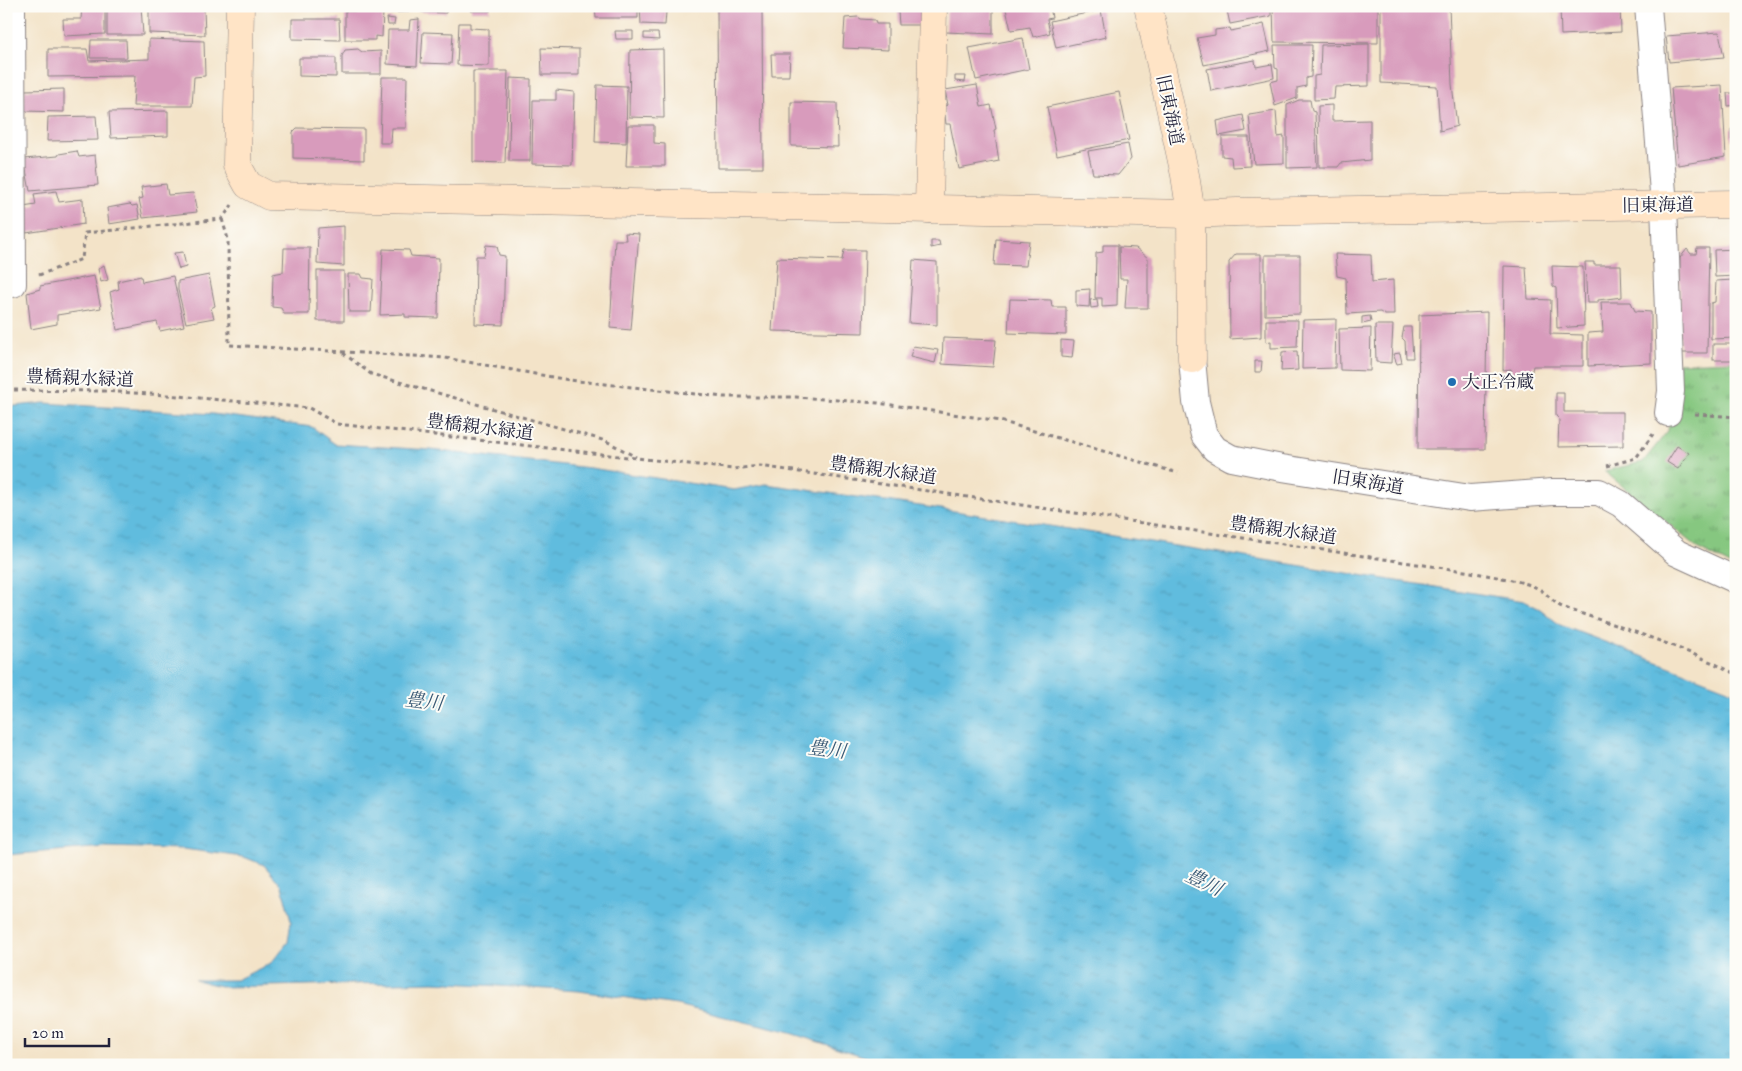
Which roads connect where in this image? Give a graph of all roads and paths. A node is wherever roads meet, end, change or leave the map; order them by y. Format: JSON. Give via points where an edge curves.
{"nodes":[{"id":1,"x":12,"y":6,"type":"edge"},
{"id":2,"x":240,"y":6,"type":"edge"},
{"id":3,"x":933,"y":6,"type":"edge"},
{"id":4,"x":1148,"y":6,"type":"edge"},
{"id":5,"x":1648,"y":6,"type":"edge"},
{"id":6,"x":248,"y":185,"type":"junction"},
{"id":7,"x":1736,"y":204,"type":"edge"},
{"id":8,"x":1664,"y":205,"type":"junction"},
{"id":9,"x":929,"y":209,"type":"junction"},
{"id":10,"x":1191,"y":214,"type":"junction"},
{"id":11,"x":222,"y":219,"type":"junction"},
{"id":12,"x":13,"y":284,"type":"joint"},
{"id":13,"x":342,"y":353,"type":"junction"},
{"id":14,"x":1192,"y":359,"type":"joint"},
{"id":15,"x":6,"y":390,"type":"edge"},
{"id":16,"x":1668,"y":413,"type":"junction"},
{"id":17,"x":1736,"y":417,"type":"edge"},
{"id":18,"x":638,"y":459,"type":"junction"},
{"id":19,"x":1601,"y":467,"type":"dead end"},
{"id":20,"x":1178,"y":473,"type":"dead end"},
{"id":21,"x":1736,"y":580,"type":"edge"},
{"id":22,"x":1736,"y":674,"type":"edge"}],
"edges":[{"from":1,"to":12,"type":"street"},
{"from":2,"to":6,"type":"street","via":[[237,165]]},
{"from":3,"to":9,"type":"street"},
{"from":4,"to":10,"type":"street","name":"旧東海道"},
{"from":5,"to":8,"type":"street"},
{"from":6,"to":9,"type":"street","via":[[269,196]]},
{"from":6,"to":11,"type":"path"},
{"from":7,"to":8,"type":"street","name":"旧東海道"},
{"from":8,"to":10,"type":"street","name":"旧東海道"},
{"from":8,"to":16,"type":"street","via":[[1671,391]]},
{"from":9,"to":10,"type":"street"},
{"from":10,"to":14,"type":"street","name":"旧東海道"},
{"from":11,"to":12,"type":"path","via":[[85,233],[82,259]]},
{"from":11,"to":13,"type":"path","via":[[228,239],[229,345]]},
{"from":13,"to":18,"type":"path","via":[[371,374],[606,441]]},
{"from":13,"to":20,"type":"path","via":[[445,358],[569,380],[723,397],[796,397],[878,403],[1000,422]]},
{"from":14,"to":21,"type":"street","name":"旧東海道","via":[[1196,402],[1204,436],[1215,449],[1231,458],[1470,498],[1599,492],[1621,504],[1677,553]]},
{"from":15,"to":18,"type":"path","name":"豊橋親水緑道","via":[[104,391],[308,408],[337,424]]},
{"from":16,"to":17,"type":"path"},
{"from":16,"to":19,"type":"path","via":[[1636,458]]},
{"from":18,"to":22,"type":"path","name":"豊橋親水緑道","via":[[733,469],[760,466],[1470,572],[1535,587],[1562,607],[1663,641]]}]}
